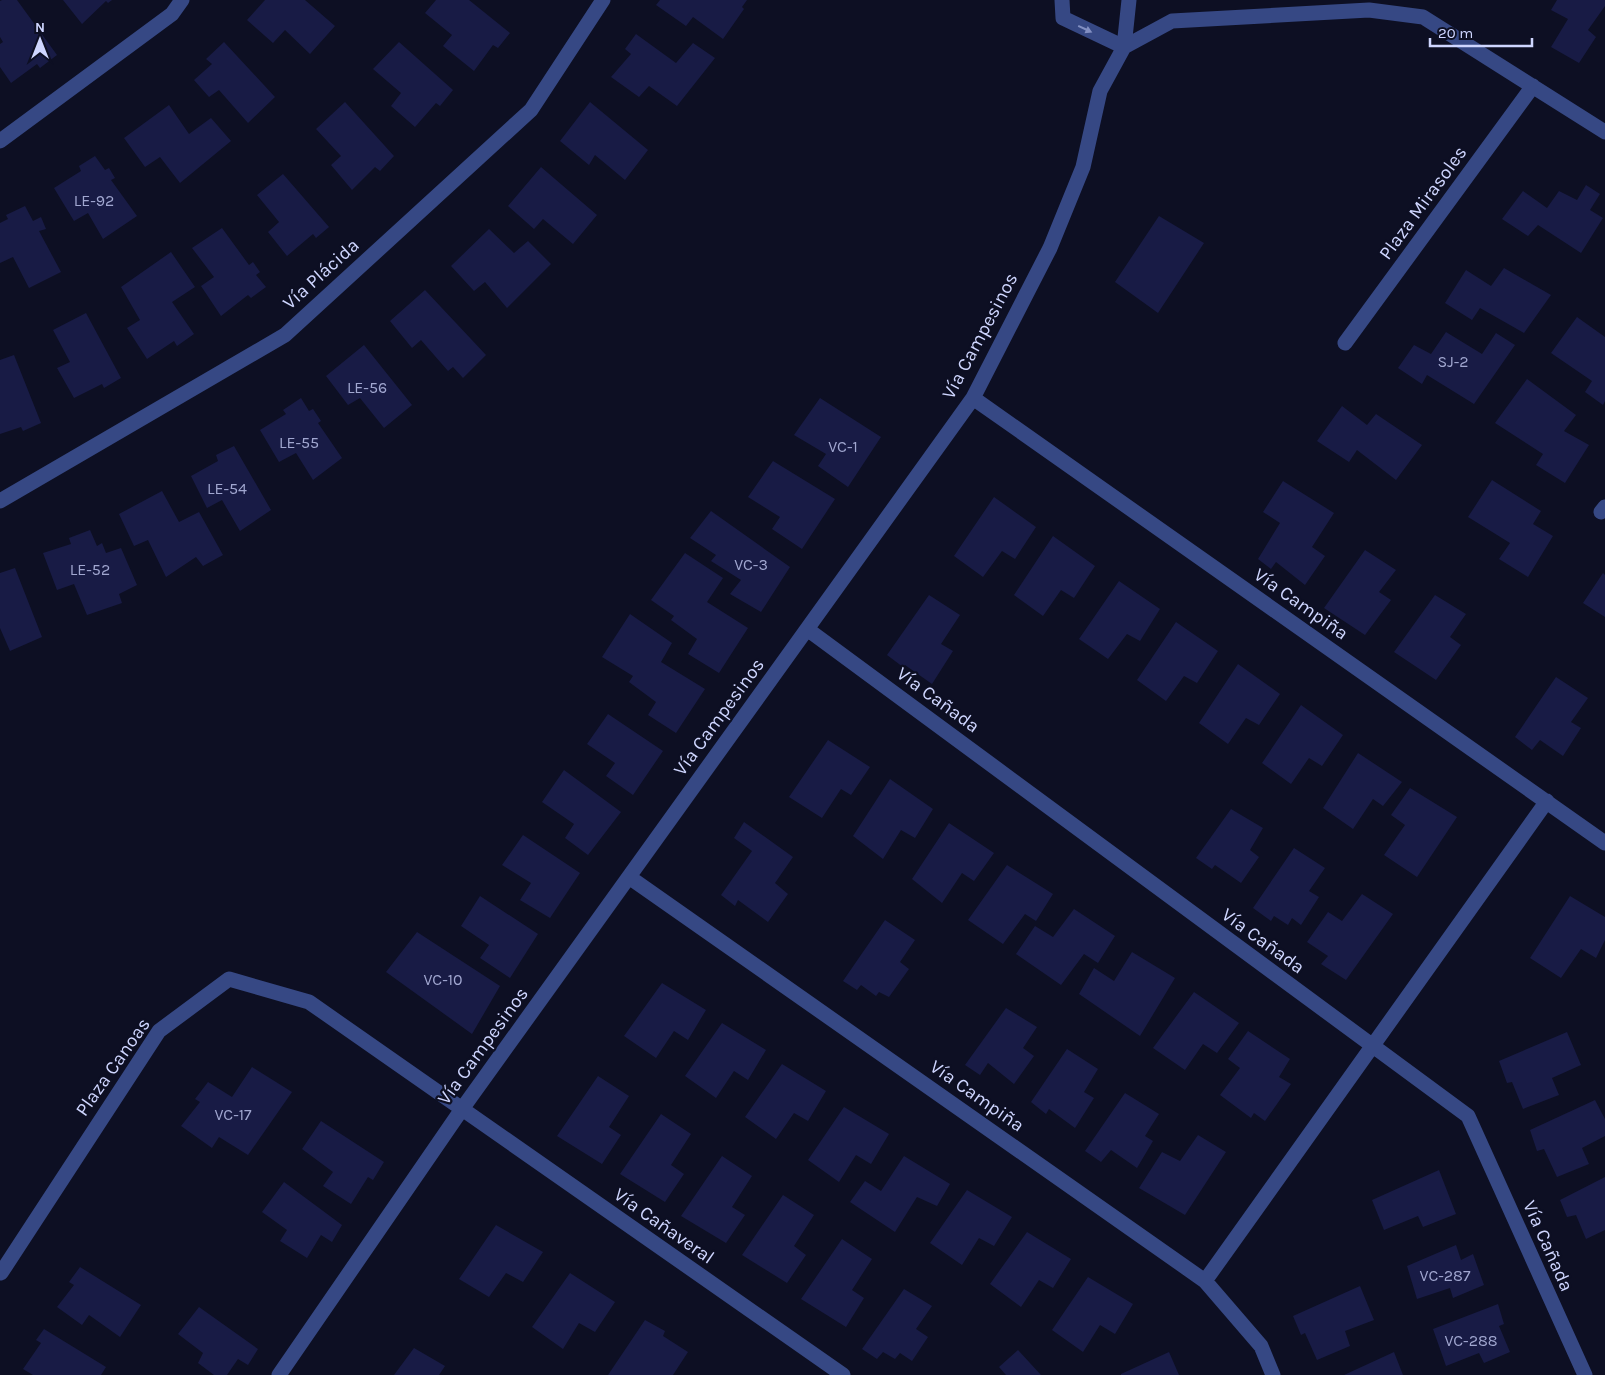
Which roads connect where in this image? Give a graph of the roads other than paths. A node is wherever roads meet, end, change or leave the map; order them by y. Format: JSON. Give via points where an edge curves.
{"nodes":[{"id":1,"x":182,"y":0,"type":"edge"},
{"id":2,"x":603,"y":0,"type":"edge"},
{"id":3,"x":1062,"y":0,"type":"edge"},
{"id":4,"x":1129,"y":0,"type":"edge"},
{"id":5,"x":1124,"y":47,"type":"junction"},
{"id":6,"x":1533,"y":86,"type":"junction"},
{"id":7,"x":1605,"y":132,"type":"edge"},
{"id":8,"x":0,"y":141,"type":"edge"},
{"id":9,"x":1345,"y":343,"type":"dead end"},
{"id":10,"x":973,"y":398,"type":"junction"},
{"id":11,"x":0,"y":501,"type":"edge"},
{"id":12,"x":807,"y":629,"type":"junction"},
{"id":13,"x":1546,"y":801,"type":"junction"},
{"id":14,"x":1605,"y":843,"type":"edge"},
{"id":15,"x":629,"y":877,"type":"junction"},
{"id":16,"x":1372,"y":1046,"type":"junction"},
{"id":17,"x":462,"y":1109,"type":"junction"},
{"id":18,"x":1,"y":1273,"type":"edge"},
{"id":19,"x":1205,"y":1281,"type":"junction"},
{"id":20,"x":279,"y":1375,"type":"edge"},
{"id":21,"x":843,"y":1375,"type":"edge"},
{"id":22,"x":1273,"y":1375,"type":"edge"},
{"id":23,"x":1584,"y":1375,"type":"edge"}],
"edges":[{"from":1,"to":8,"type":"street","via":[[172,14]]},
{"from":2,"to":11,"type":"street","name":"Vía Plácida","via":[[531,110],[285,335]]},
{"from":3,"to":5,"type":"street","one_way":true,"via":[[1064,18]]},
{"from":4,"to":5,"type":"street","name":"Vía Campesinos"},
{"from":5,"to":6,"type":"street","via":[[1172,21],[1368,10],[1423,17]]},
{"from":5,"to":10,"type":"street","name":"Vía Campesinos","via":[[1100,91],[1083,167],[1050,248]]},
{"from":6,"to":7,"type":"street"},
{"from":6,"to":9,"type":"street","name":"Plaza Mirasoles"},
{"from":10,"to":12,"type":"street","name":"Vía Campesinos"},
{"from":10,"to":13,"type":"street","name":"Vía Campiña"},
{"from":12,"to":15,"type":"street","name":"Vía Campesinos"},
{"from":12,"to":16,"type":"street","name":"Vía Cañada"},
{"from":13,"to":14,"type":"street","name":"Vía Campiña"},
{"from":13,"to":16,"type":"street"},
{"from":15,"to":17,"type":"street","name":"Vía Campesinos"},
{"from":15,"to":19,"type":"street","name":"Vía Campiña"},
{"from":16,"to":19,"type":"street"},
{"from":16,"to":23,"type":"street","name":"Vía Cañada","via":[[1468,1116]]},
{"from":17,"to":18,"type":"street","name":"Plaza Canoas","via":[[309,1002],[229,978],[159,1031]]},
{"from":17,"to":20,"type":"street","name":"Vía Campesinos"},
{"from":17,"to":21,"type":"street","name":"Vía Cañaveral"},
{"from":19,"to":22,"type":"street","name":"Vía Campiña","via":[[1262,1346]]}]}
